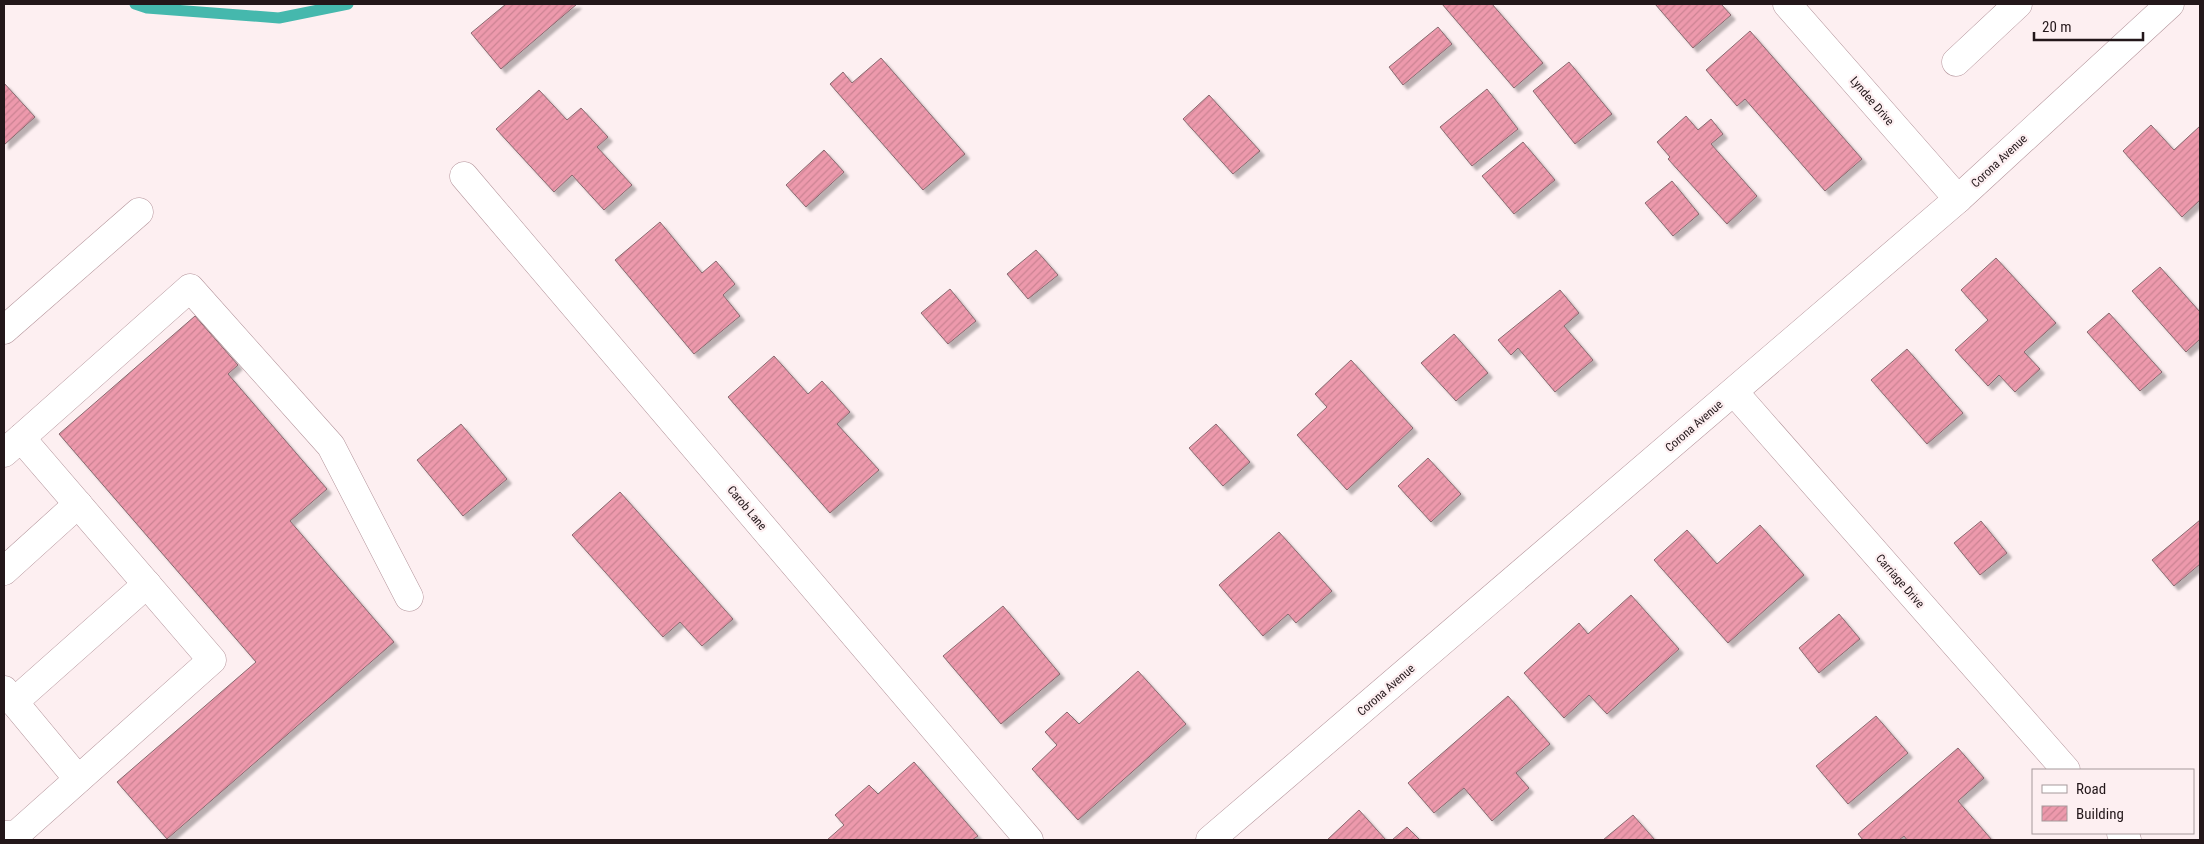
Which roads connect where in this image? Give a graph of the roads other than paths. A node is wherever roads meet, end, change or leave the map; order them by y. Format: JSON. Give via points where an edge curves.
{"nodes":[{"id":1,"x":1787,"y":4,"type":"edge"},
{"id":2,"x":2018,"y":4,"type":"edge"},
{"id":3,"x":2170,"y":4,"type":"edge"},
{"id":4,"x":1956,"y":62,"type":"dead end"},
{"id":5,"x":464,"y":176,"type":"dead end"},
{"id":6,"x":1958,"y":198,"type":"junction"},
{"id":7,"x":139,"y":212,"type":"dead end"},
{"id":8,"x":4,"y":330,"type":"edge"},
{"id":9,"x":1734,"y":392,"type":"junction"},
{"id":10,"x":12,"y":446,"type":"edge"},
{"id":11,"x":78,"y":504,"type":"junction"},
{"id":12,"x":4,"y":571,"type":"edge"},
{"id":13,"x":147,"y":584,"type":"junction"},
{"id":14,"x":409,"y":598,"type":"dead end"},
{"id":15,"x":9,"y":696,"type":"edge"},
{"id":16,"x":2065,"y":769,"type":"edge"},
{"id":17,"x":78,"y":779,"type":"junction"},
{"id":18,"x":4,"y":835,"type":"edge"},
{"id":19,"x":1029,"y":840,"type":"edge"},
{"id":20,"x":1210,"y":840,"type":"edge"}],
"edges":[{"from":1,"to":6,"type":"street","name":"Lyndee Drive"},
{"from":2,"to":4,"type":"street"},
{"from":3,"to":6,"type":"street","name":"Corona Avenue"},
{"from":5,"to":19,"type":"street","name":"Carob Lane"},
{"from":6,"to":9,"type":"street","name":"Corona Avenue"},
{"from":7,"to":8,"type":"street"},
{"from":9,"to":16,"type":"street","name":"Carriage Drive"},
{"from":9,"to":20,"type":"street","name":"Corona Avenue"},
{"from":10,"to":11,"type":"street"},
{"from":10,"to":14,"type":"street","via":[[190,288],[331,446]]},
{"from":11,"to":12,"type":"street"},
{"from":11,"to":13,"type":"street"},
{"from":13,"to":15,"type":"street"},
{"from":13,"to":17,"type":"street","via":[[212,660]]},
{"from":15,"to":17,"type":"street"},
{"from":17,"to":18,"type":"street","via":[[16,834]]}]}
